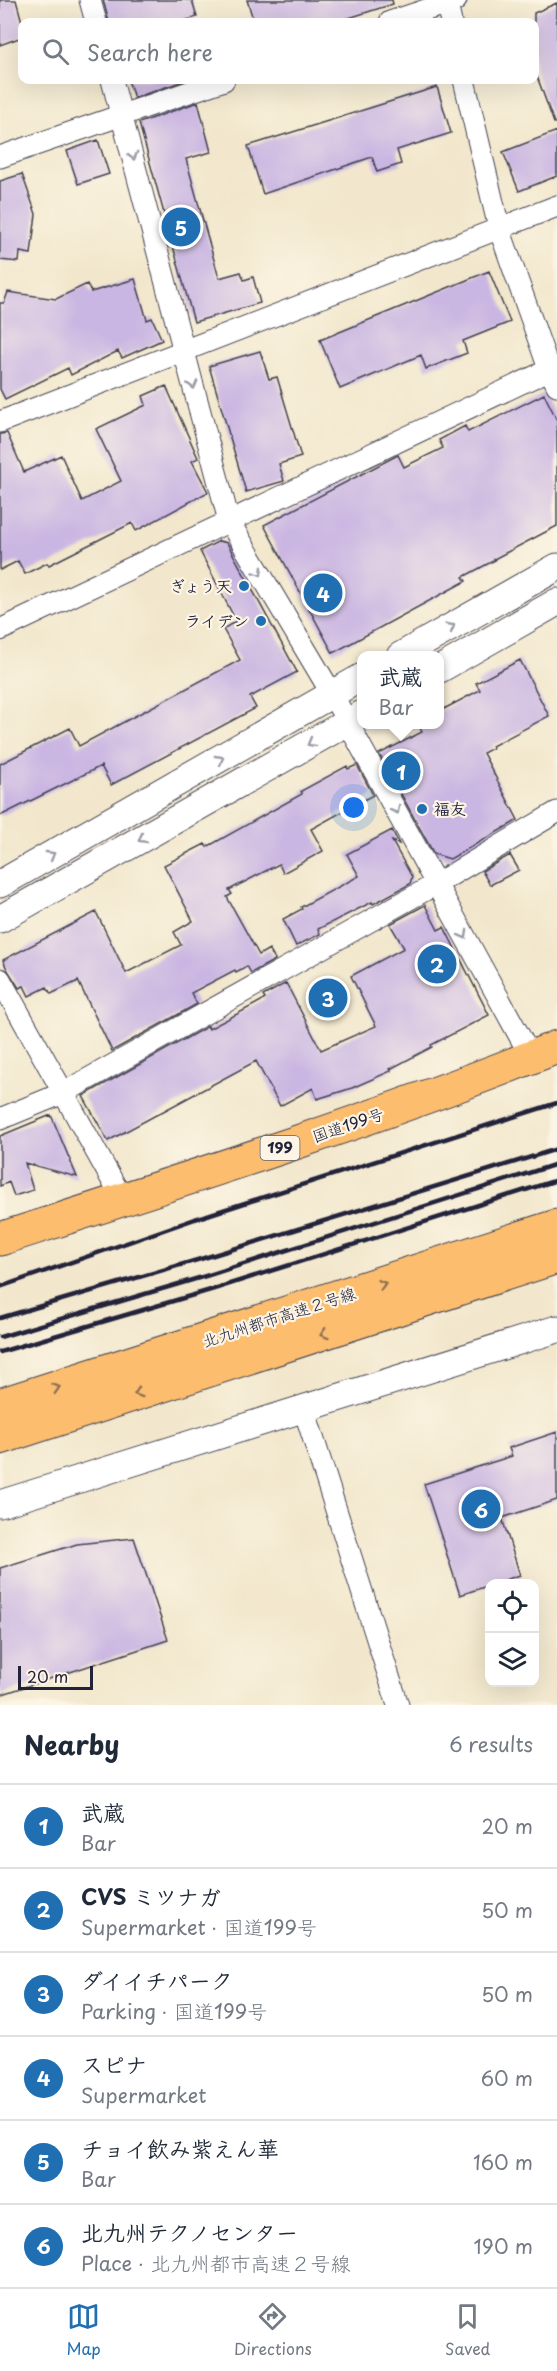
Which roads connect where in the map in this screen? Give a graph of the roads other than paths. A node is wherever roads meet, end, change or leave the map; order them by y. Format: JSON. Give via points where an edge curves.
{"nodes":[{"id":1,"x":90,"y":0,"type":"edge"},
{"id":2,"x":450,"y":6,"type":"edge"},
{"id":3,"x":95,"y":18,"type":"edge"},
{"id":4,"x":405,"y":18,"type":"edge"},
{"id":5,"x":113,"y":84,"type":"edge"},
{"id":6,"x":212,"y":84,"type":"edge"},
{"id":7,"x":465,"y":84,"type":"edge"},
{"id":8,"x":122,"y":114,"type":"junction"},
{"id":9,"x":0,"y":157,"type":"edge"},
{"id":10,"x":557,"y":206,"type":"edge"},
{"id":11,"x":499,"y":228,"type":"junction"},
{"id":12,"x":183,"y":349,"type":"junction"},
{"id":13,"x":554,"y":373,"type":"edge"},
{"id":14,"x":0,"y":422,"type":"edge"},
{"id":15,"x":229,"y":521,"type":"junction"},
{"id":16,"x":557,"y":567,"type":"edge"},
{"id":17,"x":557,"y":602,"type":"edge"},
{"id":18,"x":0,"y":630,"type":"edge"},
{"id":19,"x":409,"y":651,"type":"edge"},
{"id":20,"x":444,"y":667,"type":"edge"},
{"id":21,"x":357,"y":680,"type":"edge"},
{"id":22,"x":332,"y":694,"type":"junction"},
{"id":23,"x":355,"y":718,"type":"edge"},
{"id":24,"x":360,"y":729,"type":"edge"},
{"id":25,"x":557,"y":812,"type":"edge"},
{"id":26,"x":0,"y":884,"type":"edge"},
{"id":27,"x":436,"y":884,"type":"junction"},
{"id":28,"x":0,"y":919,"type":"edge"},
{"id":29,"x":0,"y":979,"type":"edge"},
{"id":30,"x":544,"y":1052,"type":"edge"},
{"id":31,"x":63,"y":1093,"type":"junction"},
{"id":32,"x":0,"y":1119,"type":"edge"},
{"id":33,"x":123,"y":1200,"type":"junction"},
{"id":34,"x":557,"y":1226,"type":"edge"},
{"id":35,"x":0,"y":1239,"type":"edge"},
{"id":36,"x":557,"y":1257,"type":"edge"},
{"id":37,"x":557,"y":1278,"type":"edge"},
{"id":38,"x":400,"y":1310,"type":"junction"},
{"id":39,"x":557,"y":1329,"type":"edge"},
{"id":40,"x":0,"y":1405,"type":"edge"},
{"id":41,"x":304,"y":1409,"type":"junction"},
{"id":42,"x":0,"y":1438,"type":"edge"},
{"id":43,"x":0,"y":1504,"type":"edge"},
{"id":44,"x":398,"y":1705,"type":"edge"}],
"edges":[{"from":1,"to":3,"type":"street"},
{"from":2,"to":4,"type":"street"},
{"from":5,"to":8,"type":"street"},
{"from":6,"to":8,"type":"street"},
{"from":7,"to":11,"type":"street"},
{"from":8,"to":9,"type":"street"},
{"from":8,"to":12,"type":"street","one_way":true},
{"from":10,"to":11,"type":"street"},
{"from":11,"to":12,"type":"street"},
{"from":11,"to":13,"type":"street"},
{"from":12,"to":14,"type":"street"},
{"from":12,"to":15,"type":"street","one_way":true},
{"from":13,"to":15,"type":"street"},
{"from":15,"to":18,"type":"street"},
{"from":15,"to":22,"type":"street","one_way":true},
{"from":19,"to":16,"type":"street","one_way":true},
{"from":17,"to":20,"type":"street"},
{"from":21,"to":22,"type":"street"},
{"from":22,"to":23,"type":"street"},
{"from":26,"to":22,"type":"street","one_way":true},
{"from":23,"to":28,"type":"street","one_way":true},
{"from":24,"to":27,"type":"street","one_way":true},
{"from":25,"to":27,"type":"street"},
{"from":27,"to":30,"type":"street","one_way":true},
{"from":27,"to":31,"type":"street"},
{"from":29,"to":31,"type":"street"},
{"from":30,"to":33,"type":"highway","name":"国道199号","number":"199","via":[[411,1104]]},
{"from":31,"to":32,"type":"street"},
{"from":31,"to":33,"type":"street"},
{"from":33,"to":35,"type":"highway","name":"国道199号","number":"199"},
{"from":40,"to":34,"type":"highway","name":"北九州都市高速２号線","one_way":true},
{"from":36,"to":38,"type":"highway"},
{"from":37,"to":38,"type":"highway"},
{"from":38,"to":42,"type":"highway","name":"北九州都市高速２号線","one_way":true},
{"from":39,"to":41,"type":"street"},
{"from":41,"to":43,"type":"street"},
{"from":41,"to":44,"type":"street"}]}
